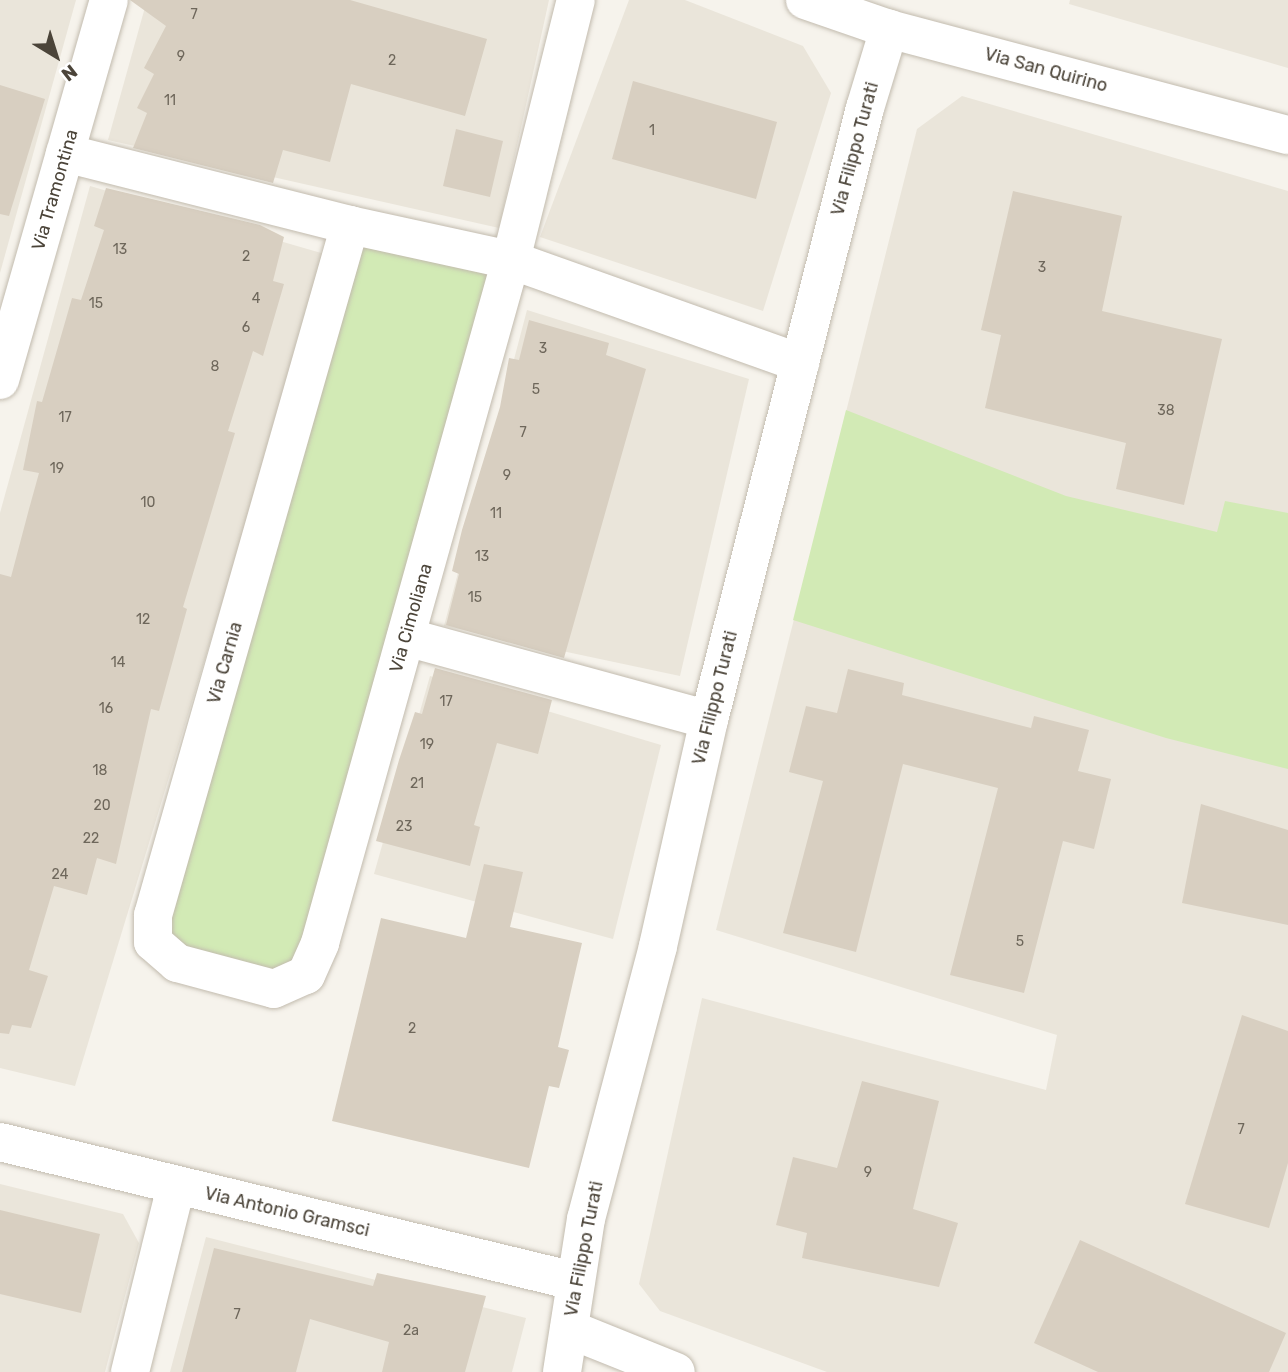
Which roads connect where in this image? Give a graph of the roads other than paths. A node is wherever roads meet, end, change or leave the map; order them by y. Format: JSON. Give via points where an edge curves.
{"nodes":[{"id":1,"x":109,"y":0,"type":"edge"},
{"id":2,"x":576,"y":0,"type":"edge"},
{"id":3,"x":805,"y":0,"type":"edge"},
{"id":4,"x":889,"y":29,"type":"junction"},
{"id":5,"x":1288,"y":135,"type":"edge"},
{"id":6,"x":65,"y":153,"type":"junction"},
{"id":7,"x":350,"y":225,"type":"junction"},
{"id":8,"x":511,"y":260,"type":"junction"},
{"id":9,"x":800,"y":363,"type":"junction"},
{"id":10,"x":0,"y":380,"type":"edge"},
{"id":11,"x":405,"y":637,"type":"junction"},
{"id":12,"x":709,"y":720,"type":"junction"},
{"id":13,"x":306,"y":975,"type":"joint"},
{"id":14,"x":0,"y":1142,"type":"edge"},
{"id":15,"x":176,"y":1186,"type":"junction"},
{"id":16,"x":573,"y":1281,"type":"junction"},
{"id":17,"x":569,"y":1329,"type":"junction"},
{"id":18,"x":130,"y":1372,"type":"edge"},
{"id":19,"x":562,"y":1372,"type":"edge"},
{"id":20,"x":676,"y":1372,"type":"edge"}],
"edges":[{"from":1,"to":6,"type":"street","name":"Via Tramontina"},
{"from":2,"to":8,"type":"street","name":"Via Cimoliana"},
{"from":3,"to":4,"type":"street","name":"Via San Quirino"},
{"from":4,"to":5,"type":"street","name":"Via San Quirino"},
{"from":4,"to":9,"type":"street","name":"Via Filippo Turati"},
{"from":6,"to":7,"type":"street"},
{"from":6,"to":10,"type":"street","name":"Via Tramontina"},
{"from":7,"to":8,"type":"street"},
{"from":7,"to":13,"type":"street","name":"Via Carnia","via":[[153,915],[153,942],[177,963],[274,989]]},
{"from":8,"to":9,"type":"street"},
{"from":8,"to":11,"type":"street","name":"Via Cimoliana"},
{"from":9,"to":12,"type":"street","name":"Via Filippo Turati"},
{"from":11,"to":12,"type":"street"},
{"from":11,"to":13,"type":"street","name":"Via Cimoliana","via":[[320,943]]},
{"from":12,"to":16,"type":"street","name":"Via Filippo Turati","via":[[658,946]]},
{"from":14,"to":15,"type":"street","name":"Via Antonio Gramsci"},
{"from":15,"to":16,"type":"street","name":"Via Antonio Gramsci"},
{"from":15,"to":18,"type":"street"},
{"from":16,"to":17,"type":"street","name":"Via Filippo Turati"},
{"from":17,"to":19,"type":"street","name":"Via Filippo Turati"},
{"from":17,"to":20,"type":"street"}]}
